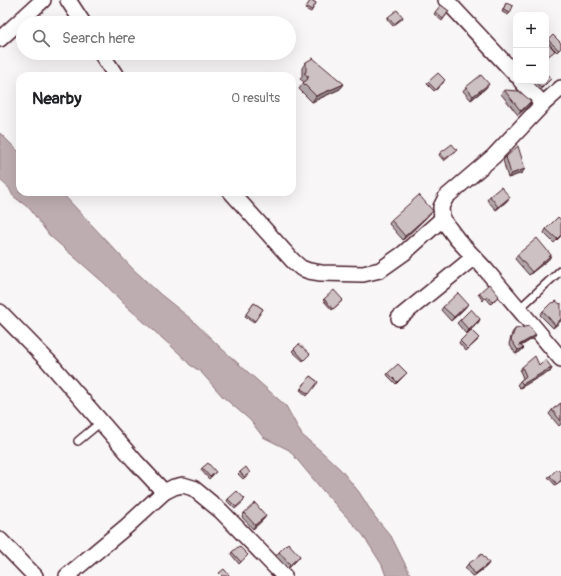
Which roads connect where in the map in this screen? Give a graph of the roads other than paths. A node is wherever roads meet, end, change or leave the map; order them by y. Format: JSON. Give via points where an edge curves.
{"nodes":[{"id":1,"x":43,"y":0,"type":"edge"},
{"id":2,"x":68,"y":0,"type":"edge"},
{"id":3,"x":446,"y":0,"type":"edge"},
{"id":4,"x":25,"y":16,"type":"edge"},
{"id":5,"x":78,"y":16,"type":"edge"},
{"id":6,"x":16,"y":24,"type":"edge"},
{"id":7,"x":0,"y":39,"type":"edge"},
{"id":8,"x":106,"y":60,"type":"edge"},
{"id":9,"x":113,"y":72,"type":"edge"},
{"id":10,"x":513,"y":72,"type":"edge"},
{"id":11,"x":524,"y":84,"type":"edge"},
{"id":12,"x":561,"y":88,"type":"edge"},
{"id":13,"x":543,"y":104,"type":"junction"},
{"id":14,"x":235,"y":196,"type":"edge"},
{"id":15,"x":442,"y":219,"type":"junction"},
{"id":16,"x":474,"y":257,"type":"junction"},
{"id":17,"x":561,"y":270,"type":"edge"},
{"id":18,"x":519,"y":309,"type":"junction"},
{"id":19,"x":0,"y":312,"type":"edge"},
{"id":20,"x":399,"y":318,"type":"dead end"},
{"id":21,"x":561,"y":359,"type":"edge"},
{"id":22,"x":101,"y":422,"type":"junction"},
{"id":23,"x":78,"y":441,"type":"dead end"},
{"id":24,"x":164,"y":492,"type":"junction"},
{"id":25,"x":0,"y":540,"type":"edge"},
{"id":26,"x":35,"y":576,"type":"edge"},
{"id":27,"x":67,"y":576,"type":"edge"},
{"id":28,"x":284,"y":576,"type":"edge"}],
"edges":[{"from":1,"to":4,"type":"street"},
{"from":2,"to":5,"type":"street"},
{"from":3,"to":10,"type":"street"},
{"from":6,"to":7,"type":"street"},
{"from":8,"to":9,"type":"street"},
{"from":11,"to":13,"type":"street"},
{"from":12,"to":13,"type":"street"},
{"from":13,"to":15,"type":"street","via":[[494,156],[446,197],[441,207]]},
{"from":14,"to":15,"type":"street","via":[[293,261],[308,272],[321,274],[363,274],[380,270],[404,253]]},
{"from":15,"to":16,"type":"street"},
{"from":16,"to":18,"type":"street"},
{"from":16,"to":20,"type":"street"},
{"from":17,"to":18,"type":"lane"},
{"from":18,"to":21,"type":"street"},
{"from":19,"to":22,"type":"street","via":[[49,362]]},
{"from":22,"to":23,"type":"lane"},
{"from":22,"to":24,"type":"street"},
{"from":24,"to":27,"type":"street"},
{"from":24,"to":28,"type":"street","via":[[183,485],[193,488],[221,511]]},
{"from":25,"to":26,"type":"street"}]}
